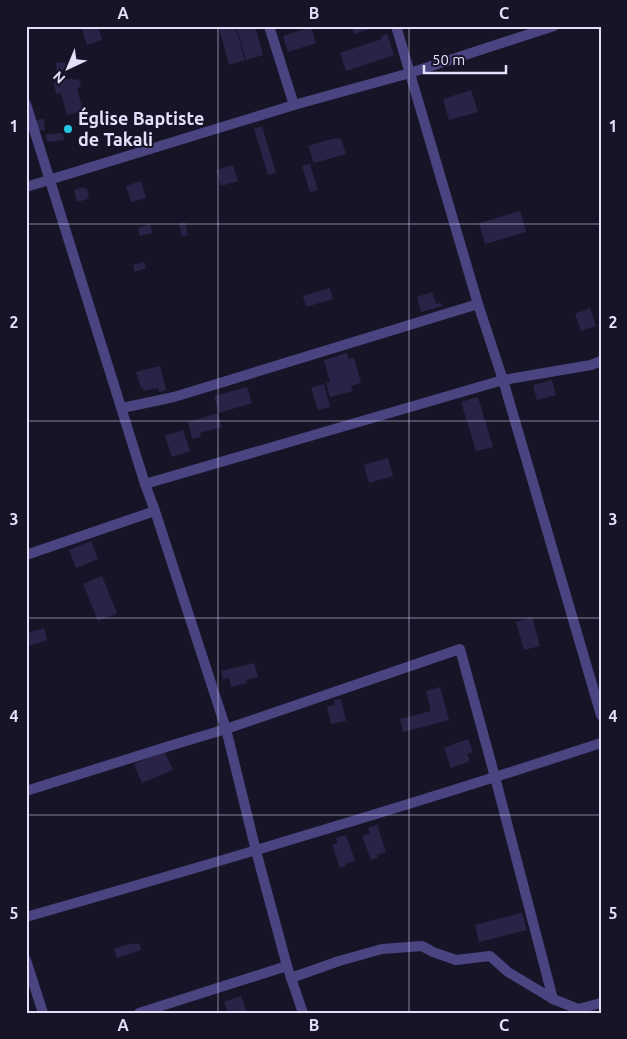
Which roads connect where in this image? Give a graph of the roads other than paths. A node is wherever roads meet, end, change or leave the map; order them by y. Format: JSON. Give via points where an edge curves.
{"nodes":[{"id":1,"x":269,"y":26,"type":"edge"},
{"id":2,"x":396,"y":26,"type":"edge"},
{"id":3,"x":554,"y":26,"type":"edge"},
{"id":4,"x":410,"y":73,"type":"junction"},
{"id":5,"x":26,"y":104,"type":"edge"},
{"id":6,"x":294,"y":105,"type":"junction"},
{"id":7,"x":50,"y":179,"type":"junction"},
{"id":8,"x":26,"y":186,"type":"edge"},
{"id":9,"x":478,"y":304,"type":"junction"},
{"id":10,"x":601,"y":361,"type":"edge"},
{"id":11,"x":503,"y":380,"type":"junction"},
{"id":12,"x":122,"y":408,"type":"junction"},
{"id":13,"x":145,"y":484,"type":"junction"},
{"id":14,"x":155,"y":511,"type":"junction"},
{"id":15,"x":26,"y":555,"type":"edge"},
{"id":16,"x":601,"y":714,"type":"edge"},
{"id":17,"x":226,"y":729,"type":"junction"},
{"id":18,"x":601,"y":743,"type":"edge"},
{"id":19,"x":495,"y":777,"type":"junction"},
{"id":20,"x":26,"y":791,"type":"edge"},
{"id":21,"x":256,"y":851,"type":"junction"},
{"id":22,"x":26,"y":917,"type":"edge"},
{"id":23,"x":26,"y":960,"type":"edge"},
{"id":24,"x":287,"y":966,"type":"junction"},
{"id":25,"x":291,"y":978,"type":"junction"},
{"id":26,"x":553,"y":999,"type":"junction"},
{"id":27,"x":601,"y":1003,"type":"edge"},
{"id":28,"x":43,"y":1013,"type":"edge"},
{"id":29,"x":139,"y":1013,"type":"edge"},
{"id":30,"x":303,"y":1013,"type":"edge"}],
"edges":[{"from":1,"to":6,"type":"street"},
{"from":2,"to":4,"type":"street"},
{"from":3,"to":4,"type":"street"},
{"from":4,"to":6,"type":"street"},
{"from":4,"to":9,"type":"street"},
{"from":5,"to":7,"type":"street"},
{"from":6,"to":7,"type":"street"},
{"from":7,"to":8,"type":"street"},
{"from":7,"to":12,"type":"street"},
{"from":9,"to":11,"type":"street"},
{"from":9,"to":12,"type":"street","via":[[174,397]]},
{"from":10,"to":11,"type":"street"},
{"from":11,"to":13,"type":"street"},
{"from":11,"to":16,"type":"street"},
{"from":12,"to":13,"type":"street"},
{"from":13,"to":14,"type":"street"},
{"from":14,"to":15,"type":"street"},
{"from":14,"to":17,"type":"street"},
{"from":17,"to":19,"type":"street","via":[[460,649]]},
{"from":17,"to":20,"type":"street"},
{"from":17,"to":21,"type":"street"},
{"from":18,"to":19,"type":"street"},
{"from":19,"to":21,"type":"street"},
{"from":19,"to":26,"type":"street"},
{"from":21,"to":22,"type":"street"},
{"from":21,"to":24,"type":"street"},
{"from":23,"to":28,"type":"street"},
{"from":24,"to":25,"type":"street"},
{"from":24,"to":29,"type":"street"},
{"from":25,"to":26,"type":"street","via":[[382,949],[422,946],[456,960],[490,956],[508,972]]},
{"from":25,"to":30,"type":"street"},
{"from":26,"to":27,"type":"street","via":[[578,1009]]}]}
